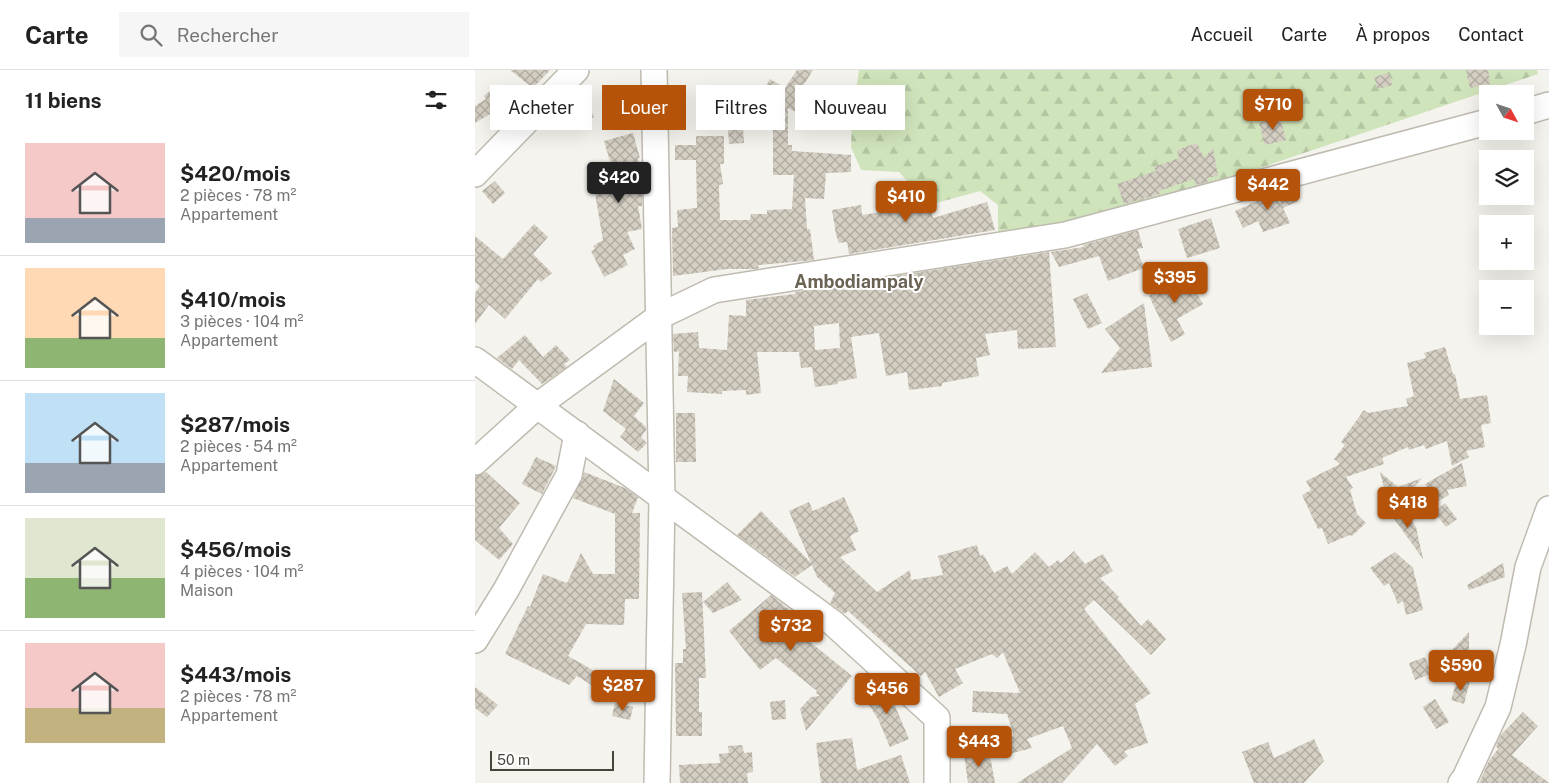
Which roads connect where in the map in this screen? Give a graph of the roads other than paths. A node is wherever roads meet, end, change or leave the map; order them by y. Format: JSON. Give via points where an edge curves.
{"nodes":[{"id":1,"x":576,"y":70,"type":"edge"},
{"id":2,"x":654,"y":70,"type":"edge"},
{"id":3,"x":1549,"y":105,"type":"edge"},
{"id":4,"x":1534,"y":109,"type":"edge"},
{"id":5,"x":1479,"y":124,"type":"edge"},
{"id":6,"x":475,"y":174,"type":"edge"},
{"id":7,"x":660,"y":316,"type":"junction"},
{"id":8,"x":475,"y":360,"type":"edge"},
{"id":9,"x":537,"y":406,"type":"junction"},
{"id":10,"x":577,"y":434,"type":"junction"},
{"id":11,"x":475,"y":462,"type":"edge"},
{"id":12,"x":662,"y":498,"type":"junction"},
{"id":13,"x":1549,"y":509,"type":"edge"},
{"id":14,"x":475,"y":640,"type":"edge"},
{"id":15,"x":657,"y":783,"type":"edge"},
{"id":16,"x":937,"y":783,"type":"edge"},
{"id":17,"x":1461,"y":783,"type":"edge"}],
"edges":[{"from":1,"to":6,"type":"street"},
{"from":2,"to":7,"type":"street"},
{"from":3,"to":4,"type":"street"},
{"from":5,"to":7,"type":"street","via":[[1065,235],[714,290]]},
{"from":7,"to":9,"type":"street"},
{"from":7,"to":12,"type":"street"},
{"from":8,"to":9,"type":"street"},
{"from":9,"to":10,"type":"street"},
{"from":9,"to":11,"type":"street"},
{"from":10,"to":12,"type":"street"},
{"from":10,"to":14,"type":"street","via":[[569,475]]},
{"from":12,"to":15,"type":"street"},
{"from":12,"to":16,"type":"street","via":[[833,623],[937,718]]},
{"from":13,"to":17,"type":"street","via":[[1528,567],[1498,707]]}]}
